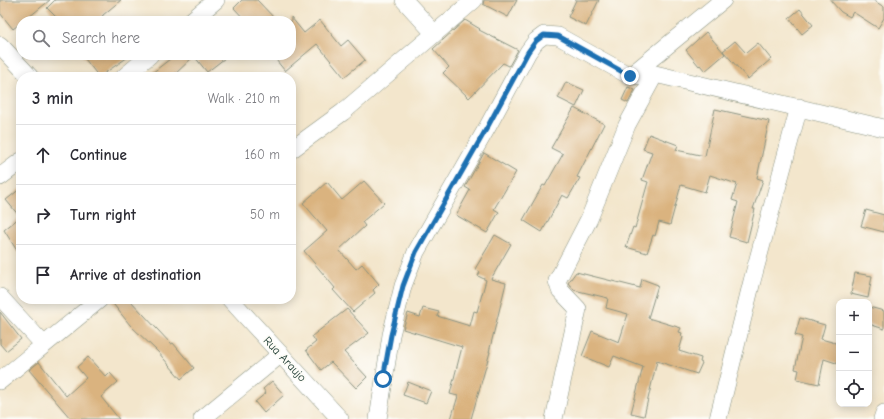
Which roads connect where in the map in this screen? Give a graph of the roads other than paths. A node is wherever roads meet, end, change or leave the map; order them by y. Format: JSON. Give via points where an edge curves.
{"nodes":[{"id":1,"x":216,"y":0,"type":"edge"},
{"id":2,"x":404,"y":0,"type":"edge"},
{"id":3,"x":474,"y":0,"type":"edge"},
{"id":4,"x":723,"y":0,"type":"edge"},
{"id":5,"x":197,"y":16,"type":"edge"},
{"id":6,"x":434,"y":33,"type":"junction"},
{"id":7,"x":0,"y":45,"type":"edge"},
{"id":8,"x":144,"y":60,"type":"edge"},
{"id":9,"x":25,"y":72,"type":"edge"},
{"id":10,"x":130,"y":72,"type":"edge"},
{"id":11,"x":655,"y":74,"type":"junction"},
{"id":12,"x":630,"y":76,"type":"junction"},
{"id":13,"x":799,"y":107,"type":"junction"},
{"id":14,"x":884,"y":128,"type":"edge"},
{"id":15,"x":296,"y":146,"type":"edge"},
{"id":16,"x":16,"y":165,"type":"edge"},
{"id":17,"x":0,"y":177,"type":"edge"},
{"id":18,"x":0,"y":297,"type":"edge"},
{"id":19,"x":94,"y":304,"type":"edge"},
{"id":20,"x":235,"y":304,"type":"edge"},
{"id":21,"x":44,"y":345,"type":"junction"},
{"id":22,"x":281,"y":354,"type":"junction"},
{"id":23,"x":0,"y":381,"type":"edge"},
{"id":24,"x":884,"y":413,"type":"edge"},
{"id":25,"x":202,"y":419,"type":"edge"},
{"id":26,"x":340,"y":419,"type":"edge"},
{"id":27,"x":378,"y":419,"type":"edge"},
{"id":28,"x":554,"y":419,"type":"edge"},
{"id":29,"x":718,"y":419,"type":"edge"},
{"id":30,"x":882,"y":419,"type":"edge"}],
"edges":[{"from":1,"to":5,"type":"street"},
{"from":2,"to":6,"type":"street"},
{"from":3,"to":6,"type":"street"},
{"from":4,"to":12,"type":"street"},
{"from":6,"to":15,"type":"street","via":[[343,112]]},
{"from":7,"to":9,"type":"street"},
{"from":8,"to":10,"type":"street"},
{"from":11,"to":12,"type":"street"},
{"from":11,"to":13,"type":"street"},
{"from":11,"to":28,"type":"street","via":[[627,125],[589,219],[557,281],[560,290],[578,309]]},
{"from":12,"to":27,"type":"street","via":[[558,36],[544,35],[536,41],[416,252],[403,286],[391,335]]},
{"from":13,"to":14,"type":"street"},
{"from":13,"to":29,"type":"street"},
{"from":16,"to":17,"type":"street"},
{"from":18,"to":21,"type":"street"},
{"from":19,"to":21,"type":"street"},
{"from":20,"to":22,"type":"street","name":"Rua Araujo"},
{"from":21,"to":23,"type":"street"},
{"from":22,"to":25,"type":"street"},
{"from":22,"to":26,"type":"street","name":"Rua Araujo"},
{"from":24,"to":30,"type":"street"}]}
